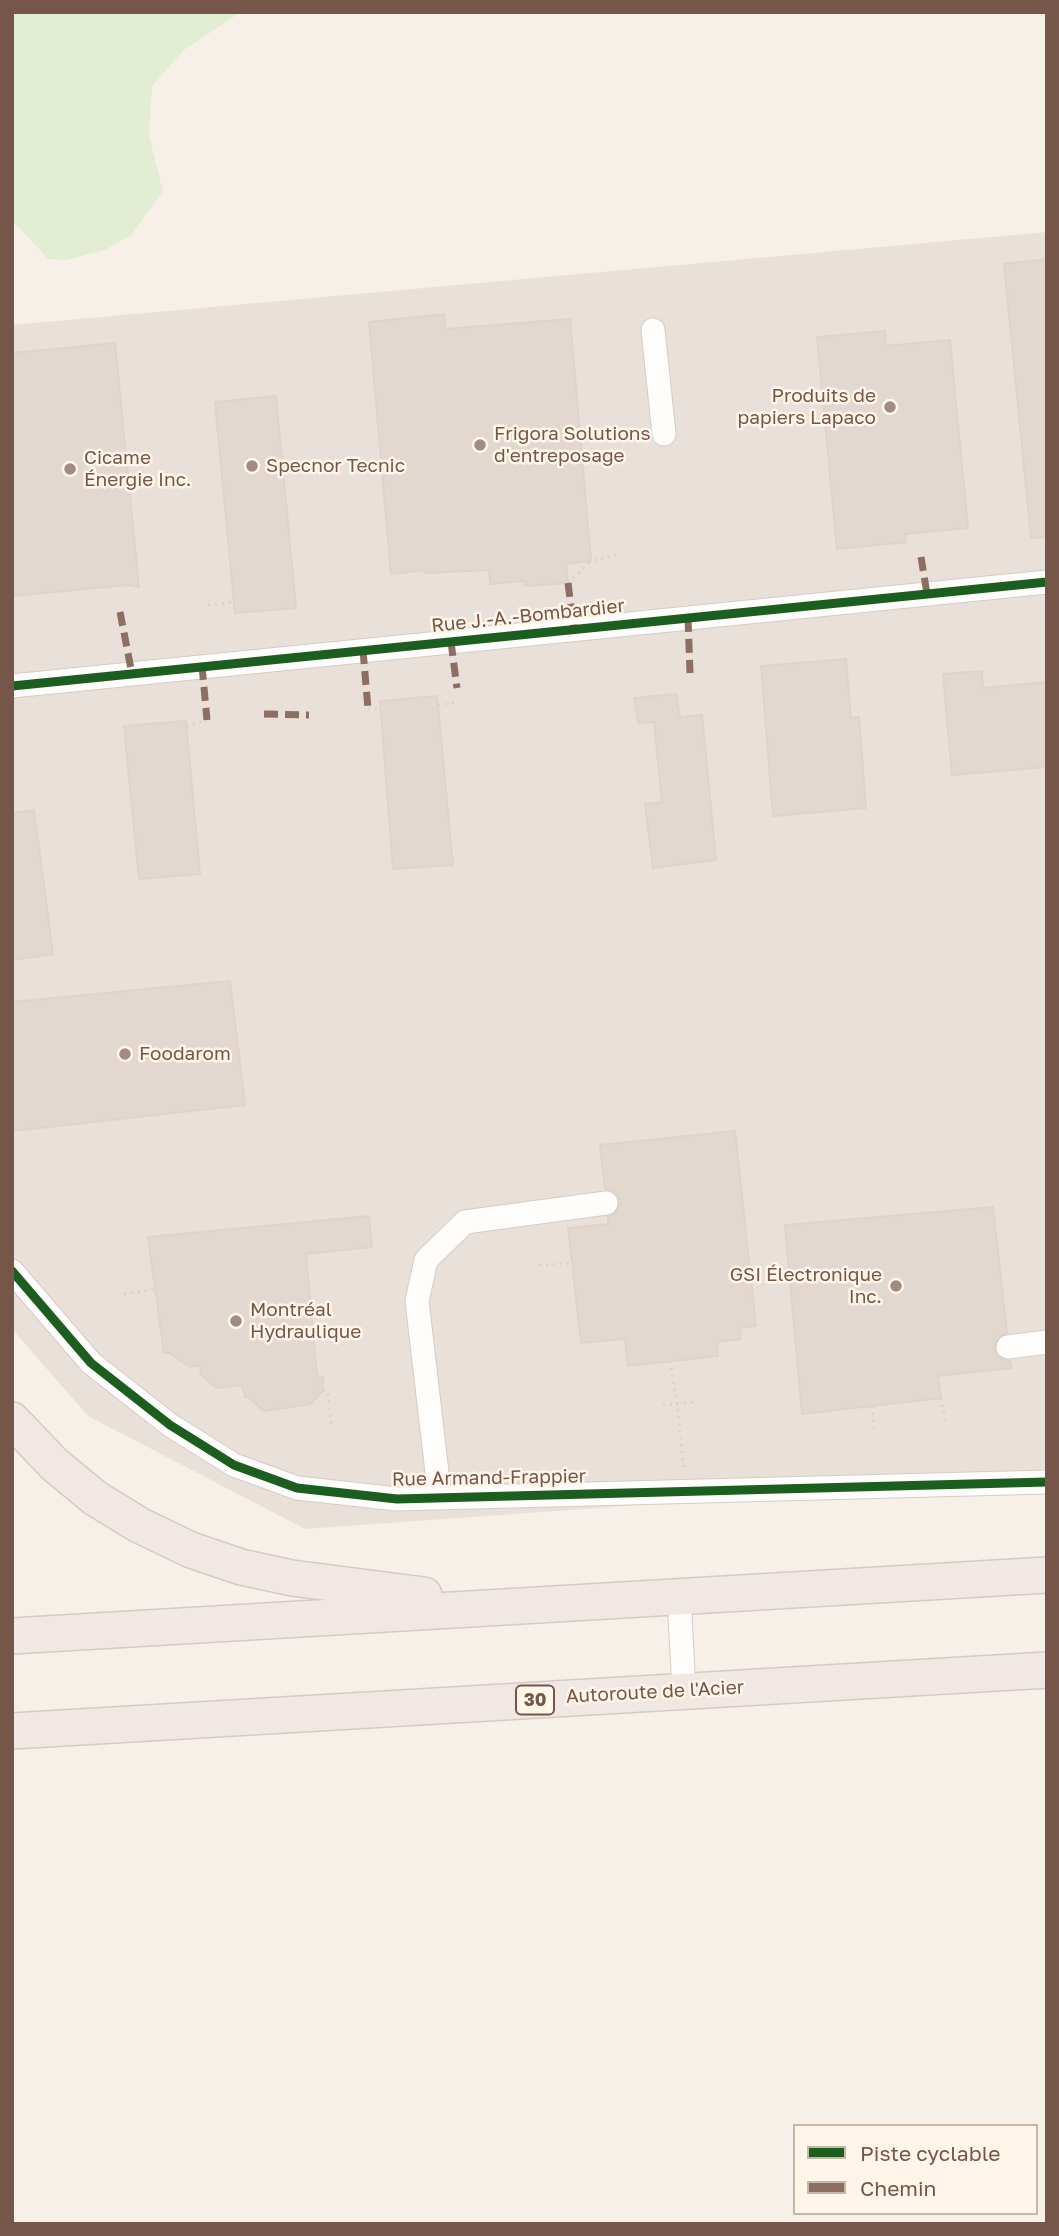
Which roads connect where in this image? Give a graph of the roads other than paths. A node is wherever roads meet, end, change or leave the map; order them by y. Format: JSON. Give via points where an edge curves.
{"nodes":[{"id":1,"x":653,"y":330,"type":"dead end"},
{"id":2,"x":664,"y":434,"type":"dead end"},
{"id":3,"x":1047,"y":582,"type":"edge"},
{"id":4,"x":12,"y":687,"type":"edge"},
{"id":5,"x":606,"y":1203,"type":"dead end"},
{"id":6,"x":12,"y":1271,"type":"edge"},
{"id":7,"x":1047,"y":1342,"type":"edge"},
{"id":8,"x":1008,"y":1347,"type":"dead end"},
{"id":9,"x":12,"y":1420,"type":"edge"},
{"id":10,"x":1047,"y":1482,"type":"edge"},
{"id":11,"x":440,"y":1498,"type":"junction"},
{"id":12,"x":1047,"y":1575,"type":"edge"},
{"id":13,"x":678,"y":1597,"type":"junction"},
{"id":14,"x":525,"y":1606,"type":"junction"},
{"id":15,"x":12,"y":1636,"type":"edge"},
{"id":16,"x":1047,"y":1670,"type":"edge"},
{"id":17,"x":684,"y":1690,"type":"junction"},
{"id":18,"x":12,"y":1731,"type":"edge"}],
"edges":[{"from":1,"to":2,"type":"street"},
{"from":3,"to":4,"type":"street","name":"Rue J.-A.-Bombardier"},
{"from":5,"to":11,"type":"street","via":[[466,1222],[426,1260],[417,1301]]},
{"from":6,"to":11,"type":"street","name":"Rue Armand-Frappier","via":[[91,1363],[170,1425],[234,1465],[297,1488],[397,1499]]},
{"from":7,"to":8,"type":"street"},
{"from":9,"to":14,"type":"highway","via":[[95,1498],[165,1539],[216,1560],[316,1582]]},
{"from":10,"to":11,"type":"street","name":"Rue Armand-Frappier"},
{"from":12,"to":13,"type":"highway"},
{"from":13,"to":14,"type":"highway"},
{"from":13,"to":17,"type":"street"},
{"from":14,"to":15,"type":"highway"},
{"from":16,"to":17,"type":"highway","name":"Autoroute de l'Acier","number":"30"},
{"from":17,"to":18,"type":"highway","name":"Autoroute de l'Acier","number":"30"}]}
